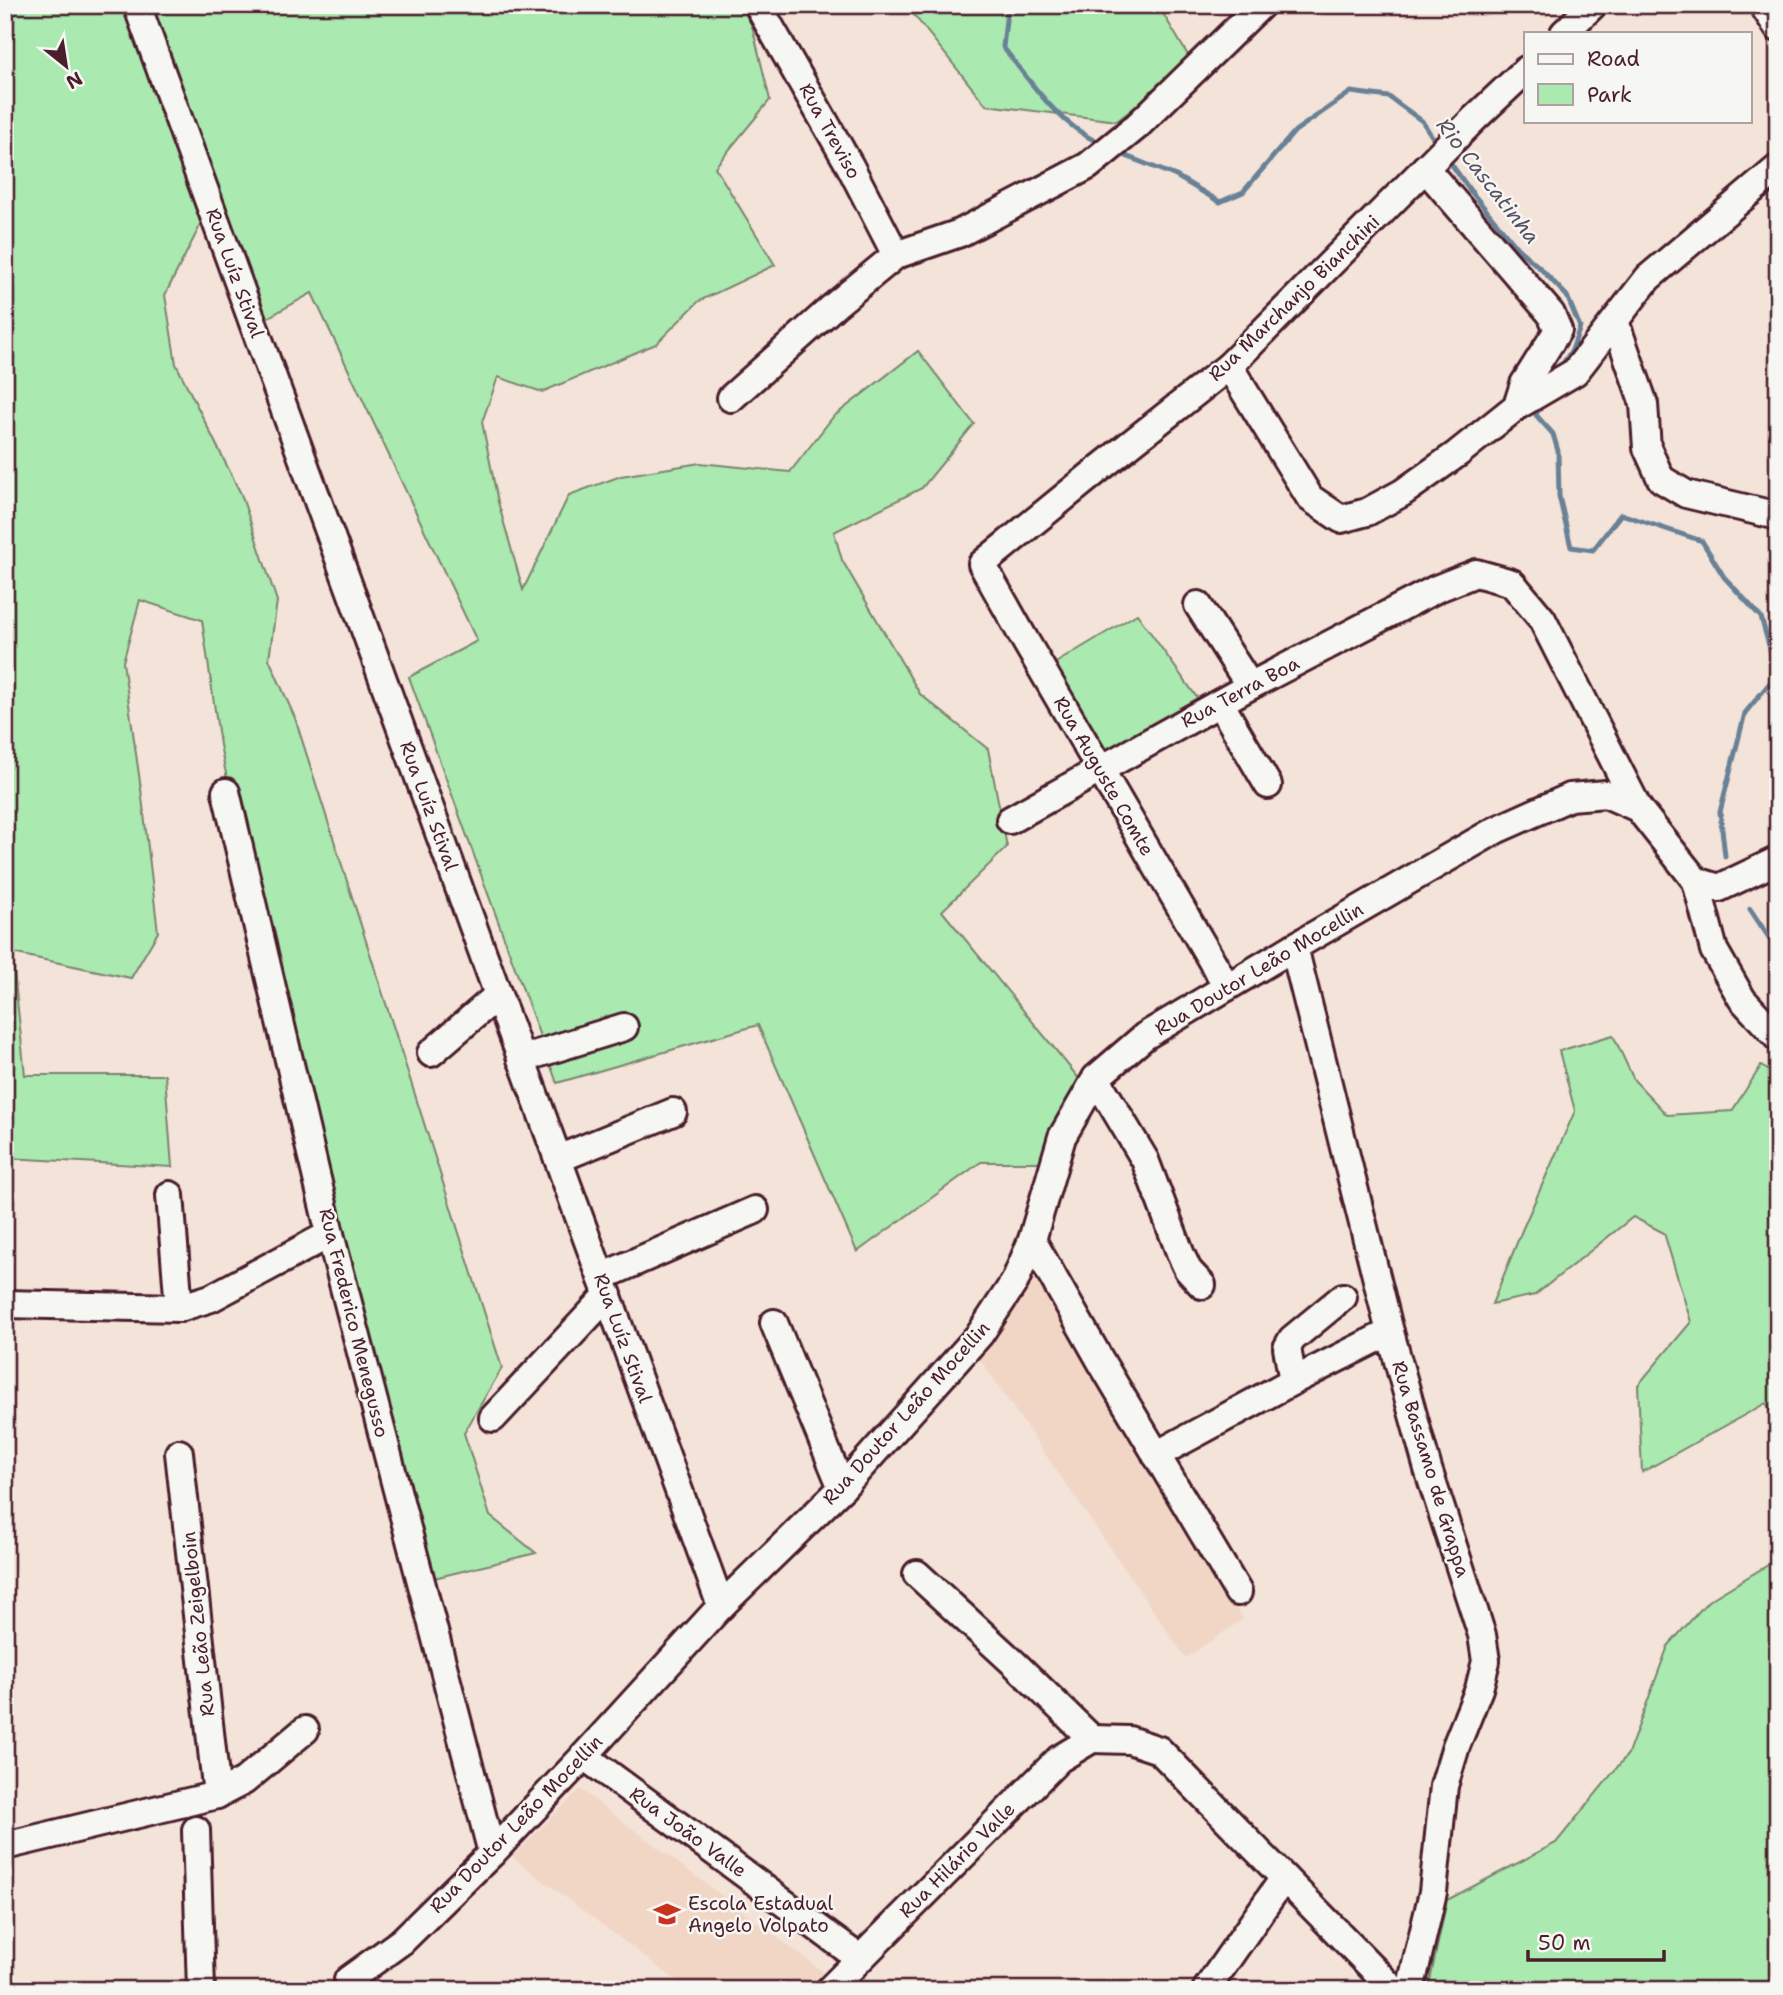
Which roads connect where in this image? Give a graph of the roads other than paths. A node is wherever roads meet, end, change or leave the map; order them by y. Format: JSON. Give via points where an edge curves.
{"nodes":[{"id":1,"x":137,"y":5,"type":"edge"},
{"id":2,"x":1261,"y":5,"type":"edge"},
{"id":3,"x":1593,"y":5,"type":"edge"},
{"id":4,"x":1763,"y":5,"type":"edge"},
{"id":5,"x":763,"y":7,"type":"edge"},
{"id":6,"x":1778,"y":27,"type":"edge"},
{"id":7,"x":1565,"y":32,"type":"edge"},
{"id":8,"x":1524,"y":72,"type":"edge"},
{"id":9,"x":1431,"y":162,"type":"junction"},
{"id":10,"x":1778,"y":167,"type":"edge"},
{"id":11,"x":896,"y":255,"type":"junction"},
{"id":12,"x":1615,"y":321,"type":"junction"},
{"id":13,"x":1229,"y":366,"type":"junction"},
{"id":14,"x":731,"y":397,"type":"dead end"},
{"id":15,"x":1525,"y":402,"type":"junction"},
{"id":16,"x":1778,"y":516,"type":"edge"},
{"id":17,"x":982,"y":564,"type":"joint"},
{"id":18,"x":1198,"y":605,"type":"dead end"},
{"id":19,"x":1250,"y":686,"type":"junction"},
{"id":20,"x":1220,"y":703,"type":"junction"},
{"id":21,"x":1608,"y":749,"type":"junction"},
{"id":22,"x":1100,"y":769,"type":"junction"},
{"id":23,"x":1268,"y":785,"type":"dead end"},
{"id":24,"x":226,"y":792,"type":"dead end"},
{"id":25,"x":1570,"y":797,"type":"junction"},
{"id":26,"x":1638,"y":808,"type":"junction"},
{"id":27,"x":1010,"y":820,"type":"dead end"},
{"id":28,"x":1778,"y":860,"type":"edge"},
{"id":29,"x":1696,"y":881,"type":"junction"},
{"id":30,"x":1294,"y":947,"type":"junction"},
{"id":31,"x":1227,"y":987,"type":"junction"},
{"id":32,"x":498,"y":995,"type":"junction"},
{"id":33,"x":624,"y":1027,"type":"dead end"},
{"id":34,"x":1778,"y":1038,"type":"edge"},
{"id":35,"x":431,"y":1053,"type":"dead end"},
{"id":36,"x":522,"y":1059,"type":"junction"},
{"id":37,"x":1096,"y":1078,"type":"junction"},
{"id":38,"x":673,"y":1112,"type":"dead end"},
{"id":39,"x":558,"y":1159,"type":"junction"},
{"id":40,"x":170,"y":1195,"type":"dead end"},
{"id":41,"x":755,"y":1210,"type":"dead end"},
{"id":42,"x":330,"y":1234,"type":"junction"},
{"id":43,"x":1032,"y":1240,"type":"junction"},
{"id":44,"x":1202,"y":1285,"type":"dead end"},
{"id":45,"x":604,"y":1286,"type":"junction"},
{"id":46,"x":1343,"y":1297,"type":"dead end"},
{"id":47,"x":5,"y":1304,"type":"edge"},
{"id":48,"x":179,"y":1308,"type":"junction"},
{"id":49,"x":774,"y":1323,"type":"dead end"},
{"id":50,"x":1390,"y":1332,"type":"junction"},
{"id":51,"x":1293,"y":1381,"type":"junction"},
{"id":52,"x":493,"y":1418,"type":"dead end"},
{"id":53,"x":179,"y":1453,"type":"dead end"},
{"id":54,"x":1156,"y":1455,"type":"junction"},
{"id":55,"x":842,"y":1488,"type":"junction"},
{"id":56,"x":917,"y":1574,"type":"dead end"},
{"id":57,"x":1238,"y":1592,"type":"dead end"},
{"id":58,"x":721,"y":1606,"type":"junction"},
{"id":59,"x":305,"y":1730,"type":"dead end"},
{"id":60,"x":1092,"y":1739,"type":"junction"},
{"id":61,"x":584,"y":1756,"type":"junction"},
{"id":62,"x":217,"y":1795,"type":"junction"},
{"id":63,"x":196,"y":1830,"type":"dead end"},
{"id":64,"x":5,"y":1846,"type":"edge"},
{"id":65,"x":492,"y":1853,"type":"junction"},
{"id":66,"x":1284,"y":1878,"type":"junction"},
{"id":67,"x":859,"y":1958,"type":"junction"},
{"id":68,"x":354,"y":1986,"type":"edge"},
{"id":69,"x":201,"y":1990,"type":"edge"},
{"id":70,"x":829,"y":1990,"type":"edge"},
{"id":71,"x":1206,"y":1990,"type":"edge"},
{"id":72,"x":1394,"y":1990,"type":"edge"},
{"id":73,"x":1410,"y":1990,"type":"edge"}],
"edges":[{"from":1,"to":32,"type":"street","name":"Rua Luíz Stival"},
{"from":2,"to":11,"type":"street","via":[[1137,126],[1088,166],[960,233]]},
{"from":3,"to":7,"type":"street"},
{"from":4,"to":6,"type":"street"},
{"from":5,"to":11,"type":"street","name":"Rua Treviso"},
{"from":8,"to":9,"type":"street","name":"Rua Marchanjo Bianchini"},
{"from":9,"to":13,"type":"street","name":"Rua Marchanjo Bianchini"},
{"from":9,"to":15,"type":"street","via":[[1551,314],[1558,330],[1524,384]]},
{"from":10,"to":12,"type":"street","via":[[1648,278]]},
{"from":11,"to":14,"type":"street"},
{"from":12,"to":15,"type":"street","via":[[1575,372]]},
{"from":12,"to":16,"type":"street","via":[[1644,404],[1647,448],[1661,479],[1686,494]]},
{"from":13,"to":15,"type":"street","via":[[1310,498],[1341,519],[1367,512],[1402,493]]},
{"from":13,"to":17,"type":"street","name":"Rua Marchanjo Bianchini"},
{"from":17,"to":22,"type":"street","name":"Rua Auguste Comte"},
{"from":18,"to":19,"type":"street"},
{"from":19,"to":20,"type":"street","name":"Rua Terra Boa"},
{"from":19,"to":21,"type":"street","name":"Rua Terra Boa","via":[[1436,589],[1476,573],[1512,583],[1542,619]]},
{"from":20,"to":22,"type":"street","name":"Rua Terra Boa"},
{"from":20,"to":23,"type":"street"},
{"from":21,"to":25,"type":"street","via":[[1600,770]]},
{"from":21,"to":26,"type":"street"},
{"from":22,"to":27,"type":"street","name":"Rua Terra Boa"},
{"from":22,"to":31,"type":"street","name":"Rua Auguste Comte"},
{"from":24,"to":42,"type":"street","name":"Rua Frederico Menegusso"},
{"from":25,"to":26,"type":"street","name":"Rua Doutor Leão Mocellin","via":[[1606,793]]},
{"from":25,"to":30,"type":"street","name":"Rua Doutor Leão Mocellin","via":[[1496,830]]},
{"from":26,"to":29,"type":"street","name":"Rua Doutor Leão Mocellin"},
{"from":28,"to":29,"type":"street","via":[[1719,888]]},
{"from":29,"to":34,"type":"street","via":[[1714,950],[1742,999]]},
{"from":30,"to":31,"type":"street","name":"Rua Doutor Leão Mocellin"},
{"from":30,"to":50,"type":"street","name":"Rua Bassamo de Grappa"},
{"from":31,"to":37,"type":"street","name":"Rua Doutor Leão Mocellin","via":[[1145,1036]]},
{"from":32,"to":35,"type":"street"},
{"from":32,"to":36,"type":"street","name":"Rua Luíz Stival"},
{"from":33,"to":36,"type":"street"},
{"from":36,"to":39,"type":"street","name":"Rua Luíz Stival"},
{"from":37,"to":43,"type":"street","name":"Rua Doutor Leão Mocellin","via":[[1062,1137]]},
{"from":37,"to":44,"type":"street","via":[[1145,1160],[1181,1255]]},
{"from":38,"to":39,"type":"street"},
{"from":39,"to":45,"type":"street","name":"Rua Luíz Stival"},
{"from":40,"to":48,"type":"street"},
{"from":41,"to":45,"type":"street"},
{"from":42,"to":48,"type":"street","via":[[211,1298]]},
{"from":42,"to":65,"type":"street","name":"Rua Frederico Menegusso"},
{"from":43,"to":54,"type":"street"},
{"from":43,"to":55,"type":"street","name":"Rua Doutor Leão Mocellin","via":[[1014,1281],[980,1334]]},
{"from":45,"to":52,"type":"street"},
{"from":45,"to":58,"type":"street","name":"Rua Luíz Stival"},
{"from":46,"to":51,"type":"street","via":[[1292,1339],[1287,1348]]},
{"from":47,"to":48,"type":"street"},
{"from":49,"to":55,"type":"street"},
{"from":50,"to":51,"type":"street"},
{"from":50,"to":73,"type":"street","name":"Rua Bassamo de Grappa","via":[[1428,1469],[1482,1634],[1486,1661],[1444,1786],[1433,1892]]},
{"from":51,"to":54,"type":"street"},
{"from":53,"to":62,"type":"street","name":"Rua Leão Zeigelboin"},
{"from":54,"to":57,"type":"street"},
{"from":55,"to":58,"type":"street","name":"Rua Doutor Leão Mocellin"},
{"from":56,"to":60,"type":"street"},
{"from":58,"to":61,"type":"street","name":"Rua Doutor Leão Mocellin"},
{"from":59,"to":62,"type":"street","via":[[244,1781]]},
{"from":60,"to":66,"type":"street","via":[[1129,1740],[1158,1750]]},
{"from":60,"to":67,"type":"street","name":"Rua Hilário Valle","via":[[1059,1759]]},
{"from":61,"to":65,"type":"street","name":"Rua Doutor Leão Mocellin"},
{"from":61,"to":67,"type":"street","name":"Rua João Valle"},
{"from":62,"to":64,"type":"street"},
{"from":63,"to":69,"type":"street"},
{"from":65,"to":68,"type":"street","name":"Rua Doutor Leão Mocellin"},
{"from":66,"to":71,"type":"street"},
{"from":66,"to":72,"type":"street"},
{"from":67,"to":70,"type":"street","name":"Rua Hilário Valle"}]}
